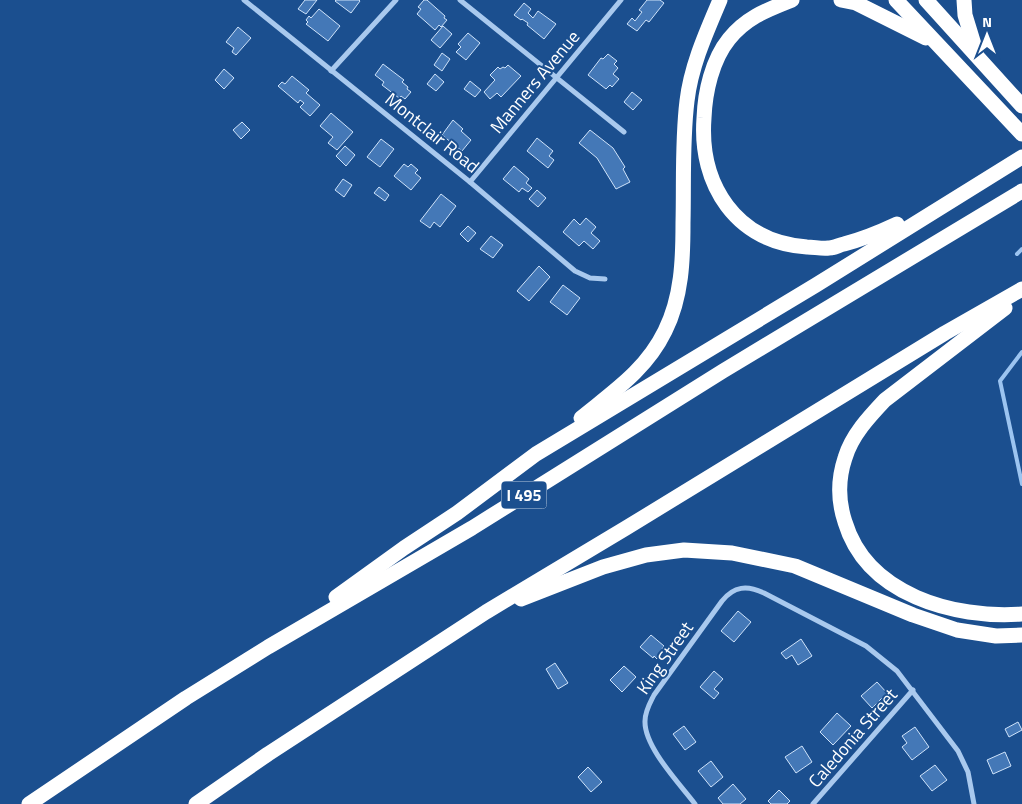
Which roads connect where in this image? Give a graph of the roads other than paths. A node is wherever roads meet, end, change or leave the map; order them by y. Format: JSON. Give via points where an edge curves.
{"nodes":[{"id":1,"x":244,"y":0,"type":"edge"},
{"id":2,"x":396,"y":0,"type":"edge"},
{"id":3,"x":460,"y":0,"type":"edge"},
{"id":4,"x":621,"y":0,"type":"edge"},
{"id":5,"x":720,"y":0,"type":"edge"},
{"id":6,"x":792,"y":0,"type":"edge"},
{"id":7,"x":841,"y":0,"type":"edge"},
{"id":8,"x":896,"y":0,"type":"edge"},
{"id":9,"x":926,"y":0,"type":"edge"},
{"id":10,"x":964,"y":0,"type":"edge"},
{"id":11,"x":934,"y":42,"type":"junction"},
{"id":12,"x":977,"y":54,"type":"junction"},
{"id":13,"x":331,"y":70,"type":"junction"},
{"id":14,"x":557,"y":78,"type":"junction"},
{"id":15,"x":1022,"y":106,"type":"edge"},
{"id":16,"x":1017,"y":129,"type":"edge"},
{"id":17,"x":624,"y":132,"type":"dead end"},
{"id":18,"x":1022,"y":157,"type":"edge"},
{"id":19,"x":470,"y":182,"type":"junction"},
{"id":20,"x":1022,"y":191,"type":"edge"},
{"id":21,"x":962,"y":193,"type":"junction"},
{"id":22,"x":605,"y":279,"type":"dead end"},
{"id":23,"x":1022,"y":289,"type":"edge"},
{"id":24,"x":1022,"y":294,"type":"edge"},
{"id":25,"x":536,"y":454,"type":"junction"},
{"id":26,"x":486,"y":612,"type":"junction"},
{"id":27,"x":1022,"y":614,"type":"edge"},
{"id":28,"x":1022,"y":635,"type":"edge"},
{"id":29,"x":268,"y":647,"type":"junction"},
{"id":30,"x":913,"y":690,"type":"junction"},
{"id":31,"x":29,"y":804,"type":"edge"},
{"id":32,"x":196,"y":804,"type":"edge"},
{"id":33,"x":695,"y":804,"type":"edge"},
{"id":34,"x":813,"y":804,"type":"edge"},
{"id":35,"x":974,"y":804,"type":"edge"}],
"edges":[{"from":1,"to":13,"type":"street","name":"Montclair Road"},
{"from":2,"to":13,"type":"street"},
{"from":3,"to":14,"type":"street"},
{"from":4,"to":14,"type":"street","name":"Manners Avenue"},
{"from":5,"to":25,"type":"highway","via":[[697,56],[687,100],[683,258],[674,309],[665,331],[635,374]]},
{"from":6,"to":21,"type":"highway","via":[[755,15],[728,40],[713,66],[704,107],[702,139],[709,172],[724,202],[741,222],[769,239],[796,246],[829,248],[872,236]]},
{"from":7,"to":11,"type":"highway","via":[[856,3]]},
{"from":8,"to":11,"type":"highway"},
{"from":9,"to":12,"type":"highway"},
{"from":10,"to":12,"type":"highway","via":[[965,15]]},
{"from":11,"to":16,"type":"highway"},
{"from":12,"to":15,"type":"highway"},
{"from":13,"to":19,"type":"street","name":"Montclair Road"},
{"from":14,"to":17,"type":"street"},
{"from":14,"to":19,"type":"street","name":"Manners Avenue"},
{"from":18,"to":21,"type":"highway"},
{"from":19,"to":22,"type":"street","name":"Montclair Road","via":[[576,272],[590,278]]},
{"from":20,"to":29,"type":"highway","number":"I 495","via":[[723,371],[472,528]]},
{"from":21,"to":25,"type":"highway"},
{"from":23,"to":26,"type":"highway"},
{"from":24,"to":27,"type":"highway","via":[[886,400],[860,428],[852,442],[841,471],[840,487],[842,513],[852,541],[868,563],[889,582],[916,597],[950,609],[989,616]]},
{"from":25,"to":29,"type":"highway"},
{"from":26,"to":28,"type":"highway","via":[[603,567],[646,555],[684,550],[732,553],[795,566],[871,599],[957,630],[996,636]]},
{"from":26,"to":32,"type":"highway"},
{"from":29,"to":31,"type":"highway","number":"I 495"},
{"from":30,"to":33,"type":"street","name":"King Street","via":[[891,665],[866,646],[764,592],[744,587],[732,591],[654,695],[646,712],[645,727],[650,740]]},
{"from":30,"to":34,"type":"street","name":"Caledonia Street"},
{"from":30,"to":35,"type":"street","via":[[958,751],[968,772]]}]}
